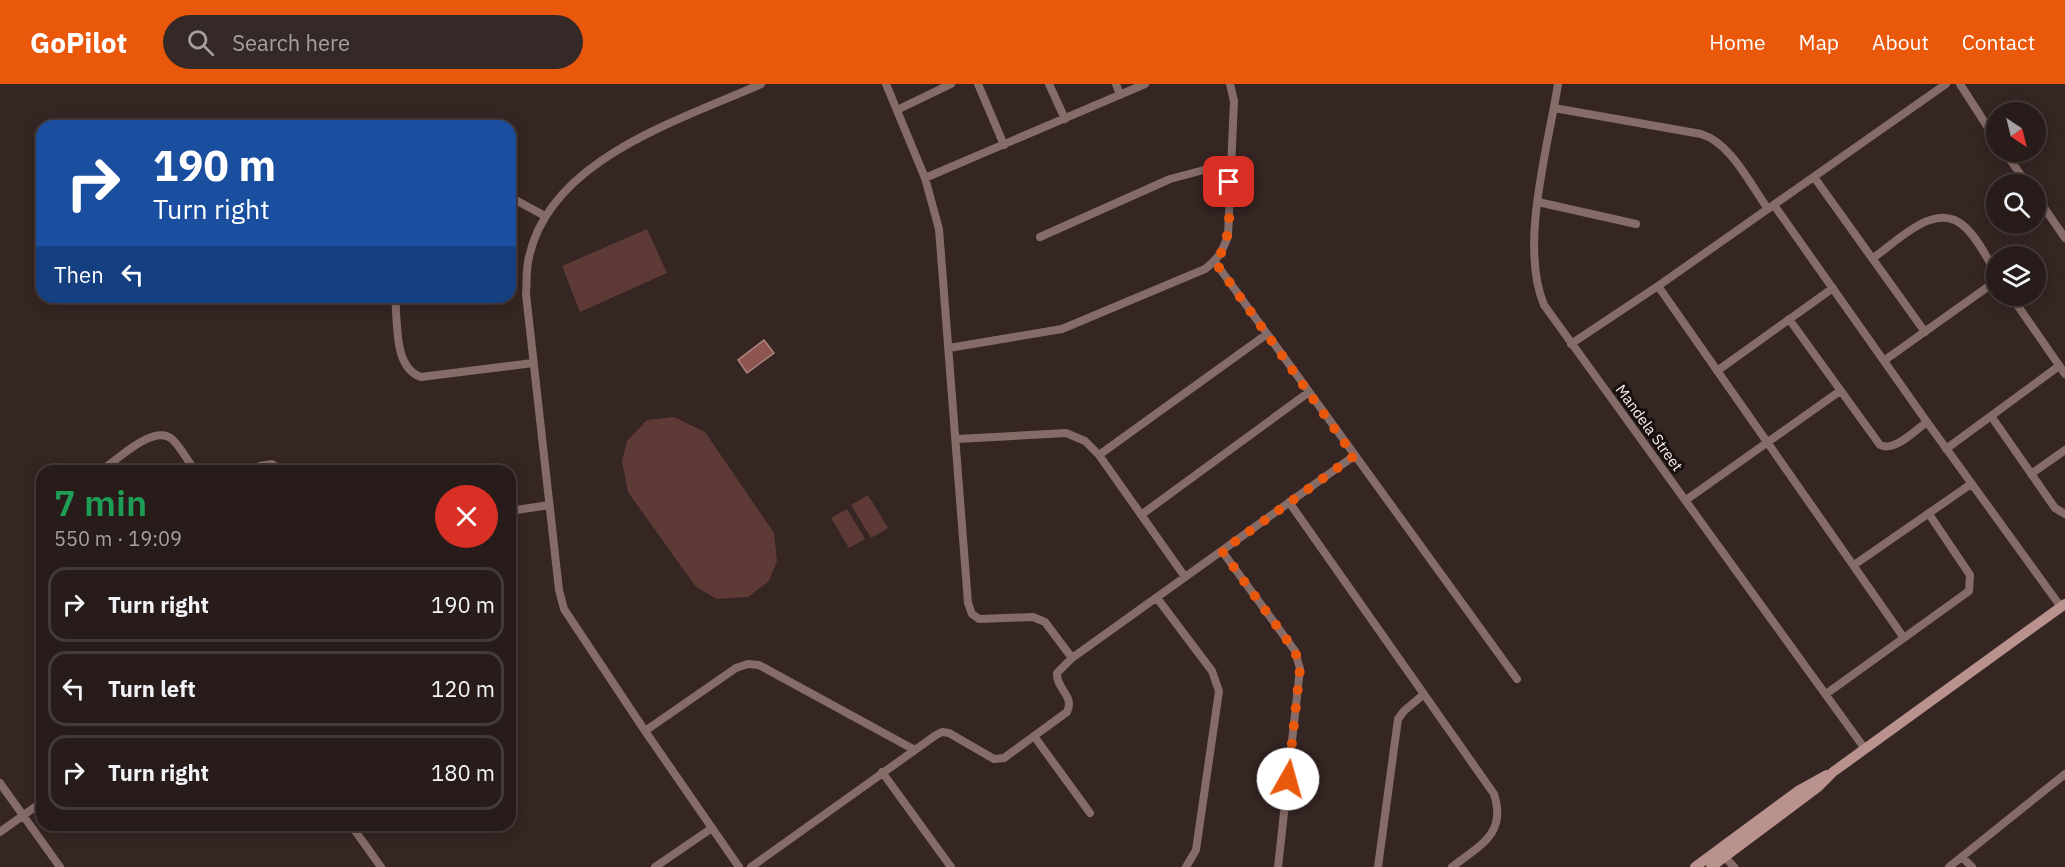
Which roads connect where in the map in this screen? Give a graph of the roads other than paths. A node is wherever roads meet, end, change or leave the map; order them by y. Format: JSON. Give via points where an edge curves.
{"nodes":[{"id":1,"x":761,"y":84,"type":"edge"},
{"id":2,"x":886,"y":84,"type":"edge"},
{"id":3,"x":951,"y":84,"type":"edge"},
{"id":4,"x":978,"y":84,"type":"edge"},
{"id":5,"x":1049,"y":84,"type":"edge"},
{"id":6,"x":1116,"y":84,"type":"edge"},
{"id":7,"x":1145,"y":84,"type":"edge"},
{"id":8,"x":1230,"y":84,"type":"edge"},
{"id":9,"x":1558,"y":84,"type":"edge"},
{"id":10,"x":1946,"y":84,"type":"edge"},
{"id":11,"x":1960,"y":84,"type":"edge"},
{"id":12,"x":1120,"y":94,"type":"junction"},
{"id":13,"x":1554,"y":108,"type":"junction"},
{"id":14,"x":897,"y":110,"type":"junction"},
{"id":15,"x":1065,"y":118,"type":"junction"},
{"id":16,"x":1986,"y":124,"type":"edge"},
{"id":17,"x":1004,"y":145,"type":"junction"},
{"id":18,"x":1230,"y":163,"type":"junction"},
{"id":19,"x":1815,"y":177,"type":"junction"},
{"id":20,"x":925,"y":178,"type":"junction"},
{"id":21,"x":516,"y":200,"type":"edge"},
{"id":22,"x":1538,"y":202,"type":"junction"},
{"id":23,"x":1771,"y":207,"type":"junction"},
{"id":24,"x":2046,"y":210,"type":"edge"},
{"id":25,"x":545,"y":216,"type":"junction"},
{"id":26,"x":1636,"y":224,"type":"dead end"},
{"id":27,"x":1040,"y":237,"type":"dead end"},
{"id":28,"x":2065,"y":238,"type":"edge"},
{"id":29,"x":1873,"y":258,"type":"junction"},
{"id":30,"x":1986,"y":258,"type":"edge"},
{"id":31,"x":1215,"y":262,"type":"junction"},
{"id":32,"x":1658,"y":286,"type":"junction"},
{"id":33,"x":1833,"y":288,"type":"junction"},
{"id":34,"x":1986,"y":288,"type":"edge"},
{"id":35,"x":396,"y":303,"type":"edge"},
{"id":36,"x":2018,"y":306,"type":"edge"},
{"id":37,"x":1789,"y":319,"type":"junction"},
{"id":38,"x":1925,"y":332,"type":"junction"},
{"id":39,"x":1267,"y":334,"type":"junction"},
{"id":40,"x":1571,"y":344,"type":"junction"},
{"id":41,"x":949,"y":348,"type":"junction"},
{"id":42,"x":1885,"y":360,"type":"junction"},
{"id":43,"x":532,"y":363,"type":"junction"},
{"id":44,"x":2059,"y":366,"type":"junction"},
{"id":45,"x":1717,"y":371,"type":"junction"},
{"id":46,"x":2065,"y":374,"type":"edge"},
{"id":47,"x":1309,"y":392,"type":"junction"},
{"id":48,"x":1840,"y":392,"type":"junction"},
{"id":49,"x":1991,"y":416,"type":"junction"},
{"id":50,"x":1927,"y":423,"type":"junction"},
{"id":51,"x":957,"y":439,"type":"junction"},
{"id":52,"x":1767,"y":444,"type":"junction"},
{"id":53,"x":1946,"y":449,"type":"junction"},
{"id":54,"x":2065,"y":450,"type":"edge"},
{"id":55,"x":1099,"y":455,"type":"junction"},
{"id":56,"x":1354,"y":456,"type":"junction"},
{"id":57,"x":108,"y":465,"type":"edge"},
{"id":58,"x":191,"y":465,"type":"edge"},
{"id":59,"x":2031,"y":474,"type":"junction"},
{"id":60,"x":1971,"y":484,"type":"junction"},
{"id":61,"x":1686,"y":500,"type":"junction"},
{"id":62,"x":1290,"y":502,"type":"junction"},
{"id":63,"x":549,"y":505,"type":"junction"},
{"id":64,"x":516,"y":510,"type":"edge"},
{"id":65,"x":1929,"y":513,"type":"junction"},
{"id":66,"x":2065,"y":514,"type":"edge"},
{"id":67,"x":1141,"y":515,"type":"junction"},
{"id":68,"x":1222,"y":551,"type":"junction"},
{"id":69,"x":1854,"y":565,"type":"junction"},
{"id":70,"x":1185,"y":577,"type":"junction"},
{"id":71,"x":1157,"y":598,"type":"junction"},
{"id":72,"x":2063,"y":606,"type":"edge"},
{"id":73,"x":1905,"y":638,"type":"junction"},
{"id":74,"x":1072,"y":658,"type":"junction"},
{"id":75,"x":1517,"y":679,"type":"dead end"},
{"id":76,"x":1424,"y":694,"type":"junction"},
{"id":77,"x":1826,"y":694,"type":"junction"},
{"id":78,"x":645,"y":731,"type":"junction"},
{"id":79,"x":1034,"y":736,"type":"junction"},
{"id":80,"x":913,"y":749,"type":"junction"},
{"id":81,"x":1864,"y":749,"type":"junction"},
{"id":82,"x":882,"y":772,"type":"junction"},
{"id":83,"x":2065,"y":774,"type":"edge"},
{"id":84,"x":0,"y":783,"type":"edge"},
{"id":85,"x":36,"y":806,"type":"edge"},
{"id":86,"x":1090,"y":813,"type":"dead end"},
{"id":87,"x":23,"y":815,"type":"junction"},
{"id":88,"x":712,"y":828,"type":"junction"},
{"id":89,"x":355,"y":831,"type":"edge"},
{"id":90,"x":0,"y":832,"type":"edge"},
{"id":91,"x":1720,"y":853,"type":"junction"},
{"id":92,"x":1962,"y":857,"type":"junction"},
{"id":93,"x":60,"y":867,"type":"edge"},
{"id":94,"x":381,"y":867,"type":"edge"},
{"id":95,"x":655,"y":867,"type":"edge"},
{"id":96,"x":739,"y":867,"type":"edge"},
{"id":97,"x":751,"y":867,"type":"edge"},
{"id":98,"x":951,"y":867,"type":"edge"},
{"id":99,"x":1186,"y":867,"type":"edge"},
{"id":100,"x":1278,"y":867,"type":"edge"},
{"id":101,"x":1378,"y":867,"type":"edge"},
{"id":102,"x":1452,"y":867,"type":"edge"},
{"id":103,"x":1695,"y":867,"type":"edge"},
{"id":104,"x":1711,"y":867,"type":"edge"},
{"id":105,"x":1734,"y":867,"type":"edge"},
{"id":106,"x":1949,"y":867,"type":"edge"},
{"id":107,"x":1972,"y":867,"type":"edge"}],
"edges":[{"from":1,"to":25,"type":"street","via":[[616,151],[579,175]]},
{"from":2,"to":14,"type":"street"},
{"from":3,"to":14,"type":"street"},
{"from":4,"to":17,"type":"street"},
{"from":5,"to":15,"type":"street"},
{"from":6,"to":12,"type":"street"},
{"from":7,"to":12,"type":"street"},
{"from":8,"to":18,"type":"street","via":[[1234,101]]},
{"from":9,"to":13,"type":"street","name":"Mandela Street"},
{"from":10,"to":19,"type":"street"},
{"from":11,"to":16,"type":"street"},
{"from":12,"to":15,"type":"street"},
{"from":13,"to":22,"type":"street","name":"Mandela Street"},
{"from":13,"to":23,"type":"street","via":[[1714,139]]},
{"from":14,"to":20,"type":"street"},
{"from":15,"to":17,"type":"street"},
{"from":17,"to":20,"type":"street"},
{"from":18,"to":27,"type":"street","via":[[1170,178]]},
{"from":18,"to":31,"type":"street","via":[[1228,236]]},
{"from":19,"to":23,"type":"street"},
{"from":19,"to":29,"type":"street"},
{"from":20,"to":41,"type":"street","via":[[939,229]]},
{"from":21,"to":25,"type":"street"},
{"from":22,"to":26,"type":"street"},
{"from":22,"to":40,"type":"street","name":"Mandela Street","via":[[1535,279],[1544,305]]},
{"from":23,"to":32,"type":"street"},
{"from":23,"to":33,"type":"street"},
{"from":24,"to":28,"type":"street"},
{"from":25,"to":43,"type":"street","via":[[528,261],[526,294]]},
{"from":29,"to":30,"type":"street","via":[[1929,220],[1946,216],[1965,227]]},
{"from":29,"to":38,"type":"street"},
{"from":31,"to":39,"type":"street"},
{"from":31,"to":41,"type":"street","via":[[1062,329]]},
{"from":32,"to":40,"type":"street"},
{"from":32,"to":45,"type":"street"},
{"from":33,"to":37,"type":"street"},
{"from":33,"to":42,"type":"street"},
{"from":34,"to":38,"type":"street"},
{"from":35,"to":43,"type":"street","via":[[402,356],[413,374]]},
{"from":36,"to":44,"type":"street"},
{"from":37,"to":45,"type":"street"},
{"from":37,"to":48,"type":"street"},
{"from":38,"to":42,"type":"street"},
{"from":39,"to":47,"type":"street"},
{"from":39,"to":55,"type":"street"},
{"from":40,"to":61,"type":"street","name":"Mandela Street"},
{"from":41,"to":51,"type":"street"},
{"from":42,"to":50,"type":"street"},
{"from":43,"to":63,"type":"street"},
{"from":44,"to":46,"type":"street"},
{"from":44,"to":49,"type":"street"},
{"from":45,"to":52,"type":"street"},
{"from":47,"to":56,"type":"street"},
{"from":47,"to":67,"type":"street"},
{"from":48,"to":50,"type":"street","via":[[1884,447],[1893,446]]},
{"from":48,"to":52,"type":"street"},
{"from":49,"to":53,"type":"street"},
{"from":49,"to":59,"type":"street"},
{"from":50,"to":53,"type":"street"},
{"from":51,"to":55,"type":"street","via":[[1066,433],[1085,441]]},
{"from":51,"to":74,"type":"street","via":[[968,603],[972,614],[979,619],[1033,617],[1045,622]]},
{"from":52,"to":61,"type":"street"},
{"from":52,"to":69,"type":"street"},
{"from":53,"to":60,"type":"street"},
{"from":54,"to":59,"type":"street"},
{"from":55,"to":67,"type":"street"},
{"from":56,"to":62,"type":"street"},
{"from":56,"to":75,"type":"street"},
{"from":57,"to":58,"type":"street","via":[[152,435],[163,435],[172,438]]},
{"from":59,"to":66,"type":"street","via":[[2055,508]]},
{"from":60,"to":65,"type":"street"},
{"from":60,"to":72,"type":"street"},
{"from":61,"to":77,"type":"street","name":"Mandela Street"},
{"from":62,"to":68,"type":"street"},
{"from":62,"to":76,"type":"street"},
{"from":63,"to":64,"type":"street"},
{"from":63,"to":78,"type":"street","via":[[564,609]]},
{"from":65,"to":69,"type":"street"},
{"from":65,"to":73,"type":"street","via":[[1970,575],[1971,586],[1966,594]]},
{"from":67,"to":70,"type":"street"},
{"from":68,"to":70,"type":"street"},
{"from":68,"to":100,"type":"street","via":[[1295,651],[1300,669]]},
{"from":69,"to":73,"type":"street"},
{"from":70,"to":71,"type":"street"},
{"from":71,"to":74,"type":"street"},
{"from":71,"to":99,"type":"street","via":[[1212,671],[1219,691],[1196,850]]},
{"from":72,"to":81,"type":"main road"},
{"from":73,"to":77,"type":"street"},
{"from":74,"to":79,"type":"street","via":[[1056,679],[1070,700],[1067,712]]},
{"from":76,"to":101,"type":"street","via":[[1398,719]]},
{"from":76,"to":102,"type":"street","via":[[1494,794],[1498,806],[1497,826],[1490,837]]},
{"from":77,"to":81,"type":"street","name":"Mandela Street"},
{"from":78,"to":80,"type":"street","via":[[736,668],[748,664],[759,666]]},
{"from":78,"to":88,"type":"street"},
{"from":79,"to":80,"type":"street","via":[[998,760],[942,732]]},
{"from":79,"to":86,"type":"street"},
{"from":80,"to":82,"type":"street"},
{"from":81,"to":91,"type":"main road","via":[[1806,786]]},
{"from":82,"to":97,"type":"street"},
{"from":82,"to":98,"type":"street"},
{"from":83,"to":92,"type":"street"},
{"from":84,"to":87,"type":"street"},
{"from":85,"to":87,"type":"street"},
{"from":87,"to":90,"type":"street"},
{"from":87,"to":93,"type":"street"},
{"from":88,"to":95,"type":"street"},
{"from":88,"to":96,"type":"street"},
{"from":89,"to":94,"type":"street"},
{"from":91,"to":103,"type":"main road"},
{"from":91,"to":104,"type":"main road"},
{"from":91,"to":105,"type":"street"},
{"from":92,"to":106,"type":"street"},
{"from":92,"to":107,"type":"street"}]}
